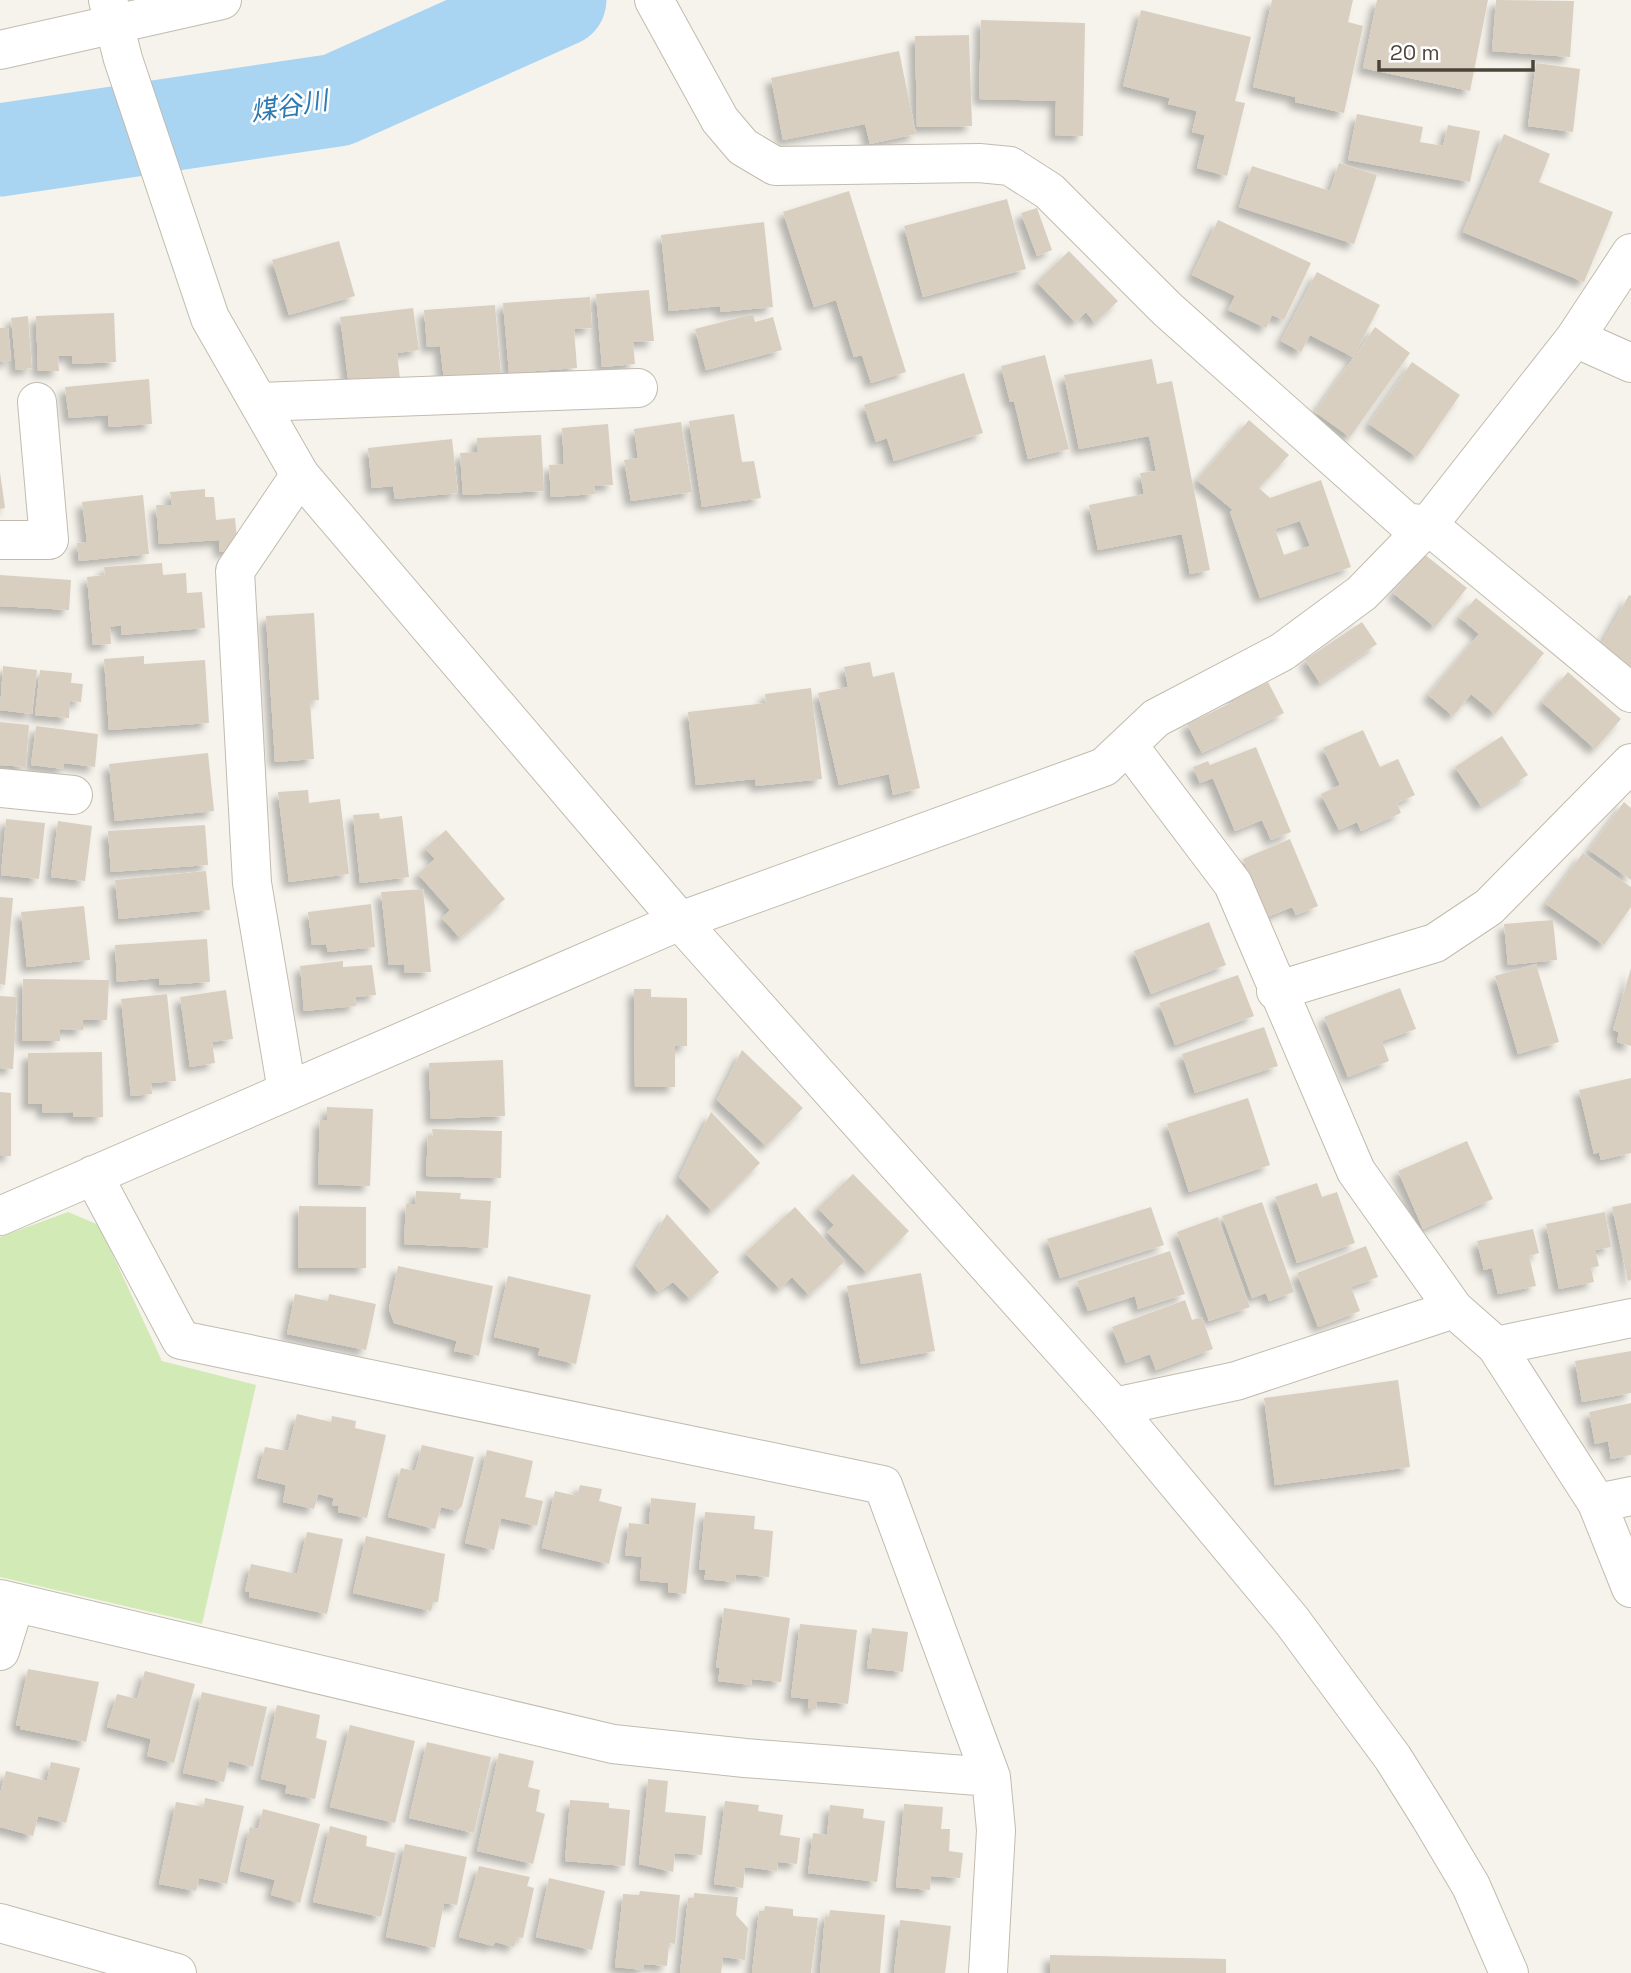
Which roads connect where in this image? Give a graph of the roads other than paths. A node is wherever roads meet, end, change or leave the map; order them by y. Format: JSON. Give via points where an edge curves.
{"nodes":[{"id":1,"x":222,"y":0,"type":"edge"},
{"id":2,"x":654,"y":0,"type":"edge"},
{"id":3,"x":116,"y":27,"type":"edge"},
{"id":4,"x":0,"y":50,"type":"edge"},
{"id":5,"x":1631,"y":253,"type":"edge"},
{"id":6,"x":1575,"y":338,"type":"junction"},
{"id":7,"x":1631,"y":363,"type":"edge"},
{"id":8,"x":638,"y":388,"type":"dead end"},
{"id":9,"x":37,"y":401,"type":"dead end"},
{"id":10,"x":259,"y":402,"type":"junction"},
{"id":11,"x":300,"y":475,"type":"junction"},
{"id":12,"x":1428,"y":525,"type":"junction"},
{"id":13,"x":0,"y":540,"type":"edge"},
{"id":14,"x":1631,"y":693,"type":"edge"},
{"id":15,"x":1128,"y":745,"type":"junction"},
{"id":16,"x":1631,"y":763,"type":"edge"},
{"id":17,"x":0,"y":788,"type":"edge"},
{"id":18,"x":73,"y":794,"type":"dead end"},
{"id":19,"x":680,"y":921,"type":"junction"},
{"id":20,"x":1276,"y":991,"type":"junction"},
{"id":21,"x":287,"y":1091,"type":"junction"},
{"id":22,"x":93,"y":1175,"type":"junction"},
{"id":23,"x":0,"y":1216,"type":"edge"},
{"id":24,"x":1454,"y":1309,"type":"junction"},
{"id":25,"x":1631,"y":1318,"type":"edge"},
{"id":26,"x":1496,"y":1346,"type":"junction"},
{"id":27,"x":1114,"y":1407,"type":"junction"},
{"id":28,"x":1614,"y":1500,"type":"edge"},
{"id":29,"x":1631,"y":1588,"type":"edge"},
{"id":30,"x":7,"y":1601,"type":"edge"},
{"id":31,"x":0,"y":1651,"type":"edge"},
{"id":32,"x":991,"y":1777,"type":"junction"},
{"id":33,"x":0,"y":1923,"type":"edge"},
{"id":34,"x":177,"y":1973,"type":"edge"},
{"id":35,"x":988,"y":1973,"type":"edge"},
{"id":36,"x":1509,"y":1973,"type":"edge"}],
"edges":[{"from":1,"to":3,"type":"street"},
{"from":2,"to":12,"type":"street","via":[[720,120],[743,147],[775,166],[1010,166],[1049,191],[1167,309],[1406,522]]},
{"from":3,"to":4,"type":"street"},
{"from":3,"to":10,"type":"street","via":[[210,318]]},
{"from":5,"to":6,"type":"street"},
{"from":6,"to":7,"type":"street"},
{"from":6,"to":12,"type":"street"},
{"from":8,"to":10,"type":"street"},
{"from":9,"to":13,"type":"street","via":[[49,540]]},
{"from":10,"to":11,"type":"street"},
{"from":11,"to":19,"type":"street"},
{"from":11,"to":21,"type":"street","via":[[235,572],[252,883]]},
{"from":12,"to":14,"type":"street"},
{"from":12,"to":15,"type":"street","via":[[1362,593],[1282,652],[1156,718]]},
{"from":15,"to":19,"type":"street","via":[[1104,767]]},
{"from":15,"to":20,"type":"street","via":[[1233,884]]},
{"from":16,"to":20,"type":"street","via":[[1489,906],[1435,943]]},
{"from":17,"to":18,"type":"street"},
{"from":19,"to":21,"type":"street"},
{"from":19,"to":27,"type":"street"},
{"from":20,"to":24,"type":"street","via":[[1356,1171]]},
{"from":21,"to":22,"type":"street"},
{"from":22,"to":23,"type":"street"},
{"from":22,"to":32,"type":"street","via":[[181,1340],[883,1485]]},
{"from":24,"to":26,"type":"street"},
{"from":24,"to":27,"type":"street","via":[[1236,1381]]},
{"from":25,"to":26,"type":"street"},
{"from":26,"to":28,"type":"street"},
{"from":27,"to":36,"type":"street","via":[[1292,1621],[1393,1758],[1471,1885]]},
{"from":28,"to":29,"type":"street"},
{"from":30,"to":31,"type":"street"},
{"from":30,"to":32,"type":"street","via":[[613,1744]]},
{"from":32,"to":35,"type":"street","via":[[996,1830]]},
{"from":33,"to":34,"type":"street"}]}
